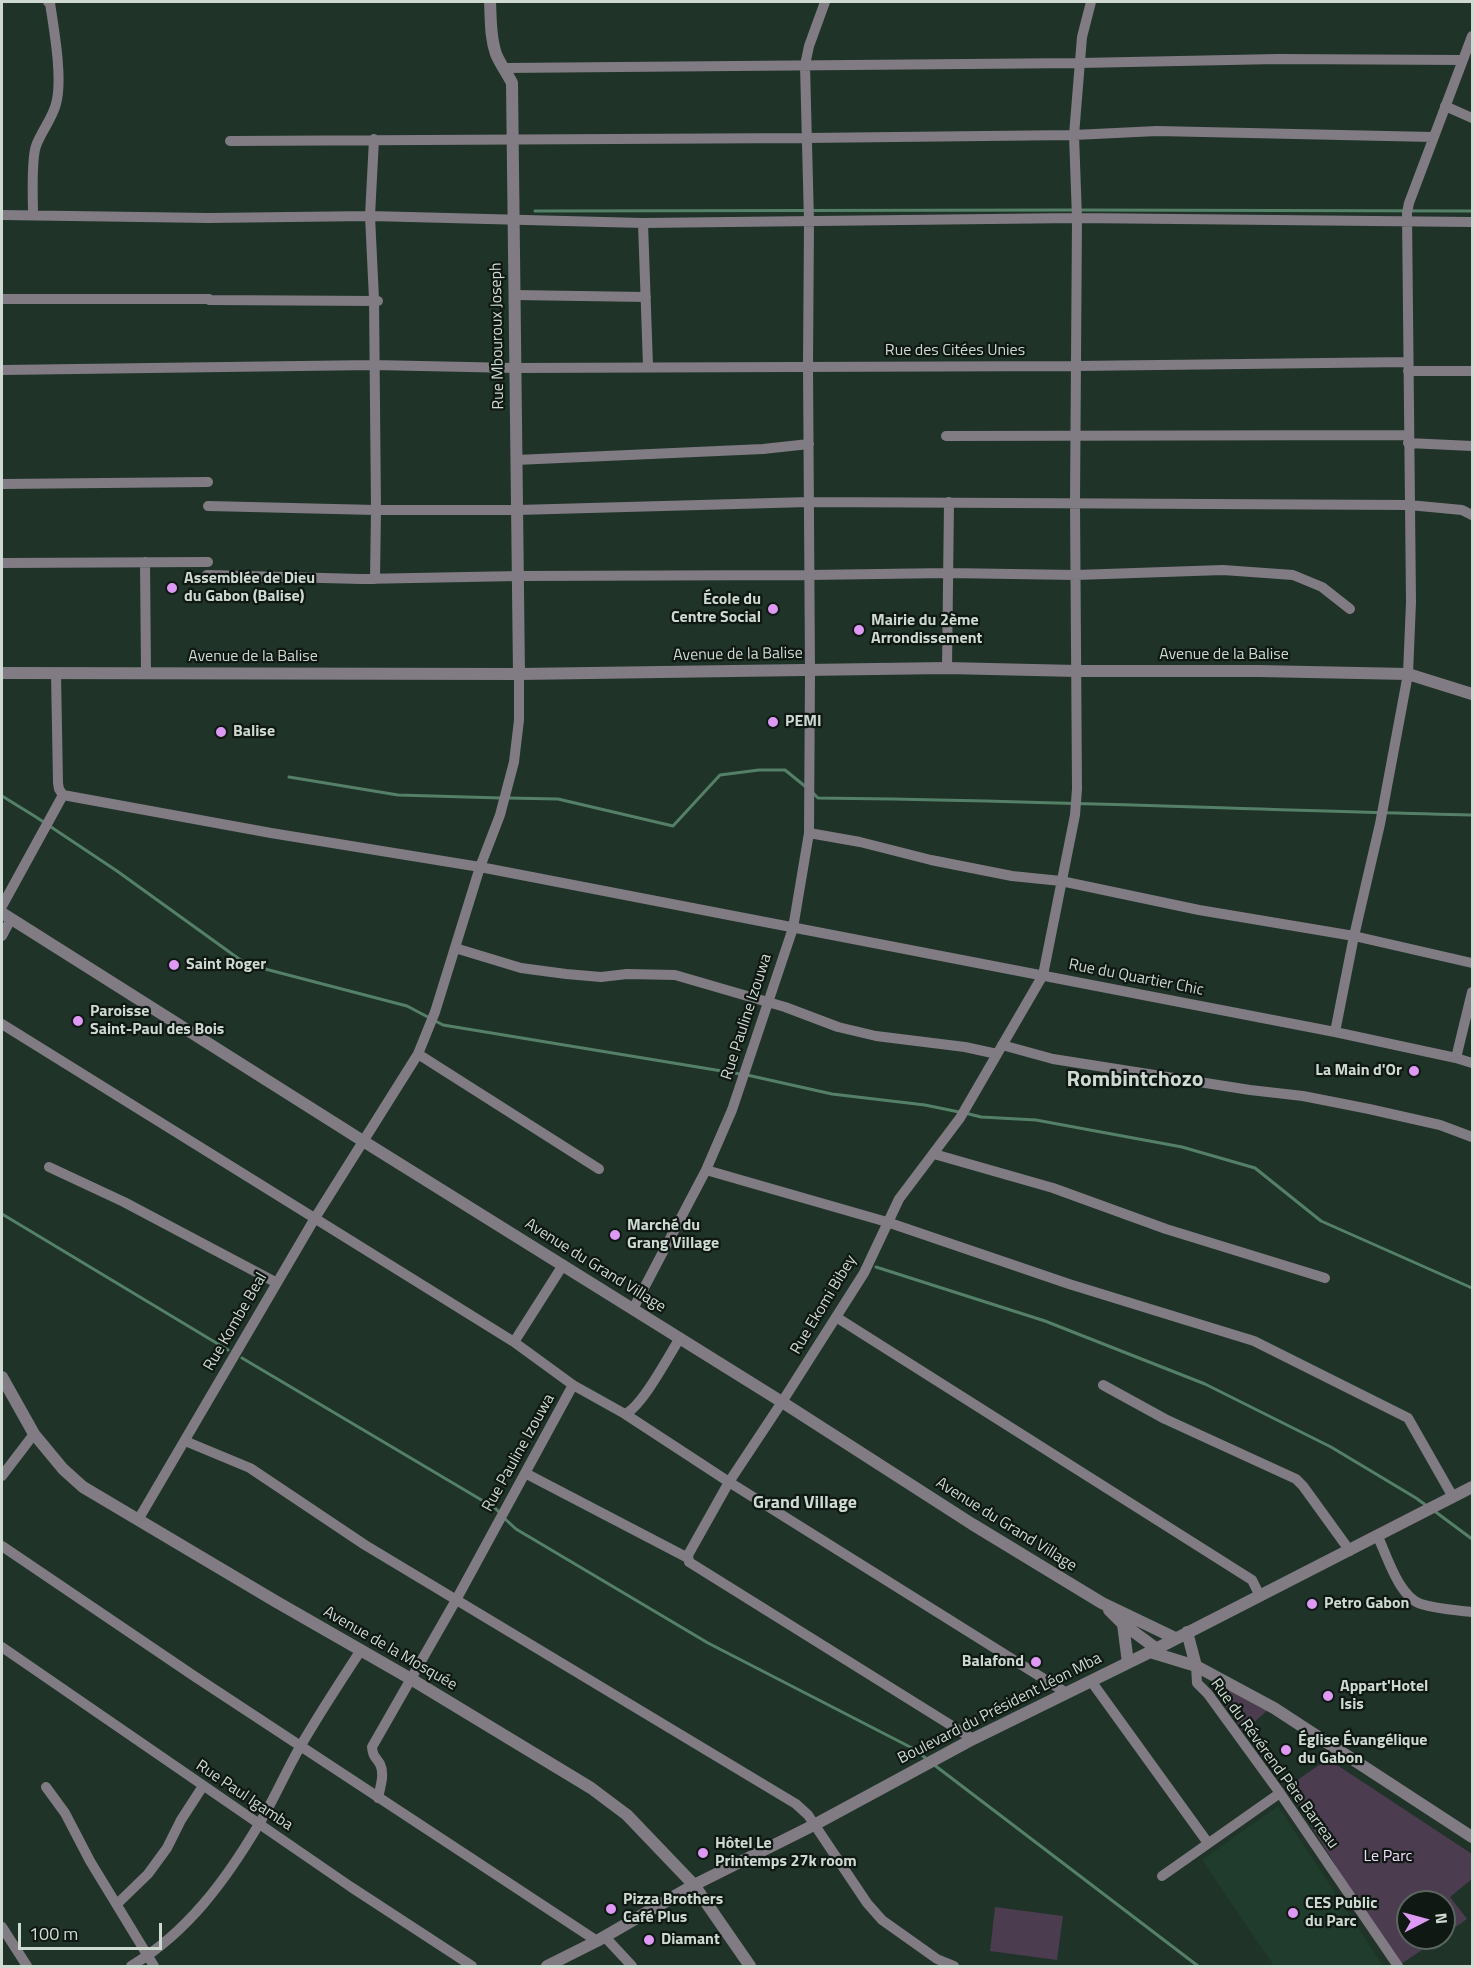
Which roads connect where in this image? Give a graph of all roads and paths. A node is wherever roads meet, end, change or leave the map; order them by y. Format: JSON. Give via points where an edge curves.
{"nodes":[{"id":1,"x":48,"y":2,"type":"edge"},
{"id":2,"x":490,"y":2,"type":"edge"},
{"id":3,"x":825,"y":2,"type":"edge"},
{"id":4,"x":1090,"y":2,"type":"edge"},
{"id":5,"x":1472,"y":40,"type":"edge"},
{"id":6,"x":1463,"y":60,"type":"junction"},
{"id":7,"x":1080,"y":63,"type":"junction"},
{"id":8,"x":805,"y":65,"type":"junction"},
{"id":9,"x":505,"y":68,"type":"junction"},
{"id":10,"x":1445,"y":106,"type":"junction"},
{"id":11,"x":1473,"y":118,"type":"edge"},
{"id":12,"x":1074,"y":135,"type":"junction"},
{"id":13,"x":1433,"y":137,"type":"junction"},
{"id":14,"x":806,"y":138,"type":"junction"},
{"id":15,"x":374,"y":139,"type":"junction"},
{"id":16,"x":513,"y":139,"type":"junction"},
{"id":17,"x":230,"y":141,"type":"dead end"},
{"id":18,"x":1077,"y":212,"type":"junction"},
{"id":19,"x":1407,"y":213,"type":"junction"},
{"id":20,"x":2,"y":215,"type":"edge"},
{"id":21,"x":33,"y":215,"type":"junction"},
{"id":22,"x":370,"y":216,"type":"junction"},
{"id":23,"x":809,"y":218,"type":"junction"},
{"id":24,"x":513,"y":220,"type":"junction"},
{"id":25,"x":1473,"y":222,"type":"edge"},
{"id":26,"x":644,"y":223,"type":"junction"},
{"id":27,"x":514,"y":295,"type":"junction"},
{"id":28,"x":646,"y":297,"type":"junction"},
{"id":29,"x":2,"y":299,"type":"edge"},
{"id":30,"x":376,"y":301,"type":"junction"},
{"id":31,"x":374,"y":365,"type":"junction"},
{"id":32,"x":808,"y":365,"type":"junction"},
{"id":33,"x":648,"y":366,"type":"junction"},
{"id":34,"x":1076,"y":366,"type":"junction"},
{"id":35,"x":1408,"y":367,"type":"junction"},
{"id":36,"x":515,"y":368,"type":"junction"},
{"id":37,"x":2,"y":370,"type":"edge"},
{"id":38,"x":1473,"y":372,"type":"edge"},
{"id":39,"x":1076,"y":435,"type":"junction"},
{"id":40,"x":946,"y":436,"type":"dead end"},
{"id":41,"x":1408,"y":439,"type":"junction"},
{"id":42,"x":809,"y":444,"type":"junction"},
{"id":43,"x":1473,"y":446,"type":"edge"},
{"id":44,"x":516,"y":459,"type":"junction"},
{"id":45,"x":208,"y":482,"type":"dead end"},
{"id":46,"x":2,"y":484,"type":"edge"},
{"id":47,"x":809,"y":502,"type":"junction"},
{"id":48,"x":949,"y":502,"type":"junction"},
{"id":49,"x":1075,"y":502,"type":"junction"},
{"id":50,"x":1409,"y":505,"type":"junction"},
{"id":51,"x":208,"y":506,"type":"dead end"},
{"id":52,"x":376,"y":510,"type":"junction"},
{"id":53,"x":517,"y":510,"type":"junction"},
{"id":54,"x":1473,"y":515,"type":"edge"},
{"id":55,"x":145,"y":562,"type":"junction"},
{"id":56,"x":208,"y":562,"type":"dead end"},
{"id":57,"x":2,"y":563,"type":"edge"},
{"id":58,"x":948,"y":573,"type":"junction"},
{"id":59,"x":207,"y":575,"type":"dead end"},
{"id":60,"x":810,"y":575,"type":"junction"},
{"id":61,"x":519,"y":576,"type":"junction"},
{"id":62,"x":1076,"y":576,"type":"junction"},
{"id":63,"x":375,"y":579,"type":"junction"},
{"id":64,"x":1350,"y":609,"type":"dead end"},
{"id":65,"x":947,"y":669,"type":"junction"},
{"id":66,"x":810,"y":671,"type":"junction"},
{"id":67,"x":1077,"y":672,"type":"junction"},
{"id":68,"x":2,"y":673,"type":"edge"},
{"id":69,"x":56,"y":673,"type":"junction"},
{"id":70,"x":146,"y":673,"type":"junction"},
{"id":71,"x":519,"y":674,"type":"junction"},
{"id":72,"x":1408,"y":674,"type":"junction"},
{"id":73,"x":1473,"y":694,"type":"edge"},
{"id":74,"x":63,"y":795,"type":"junction"},
{"id":75,"x":809,"y":833,"type":"junction"},
{"id":76,"x":480,"y":867,"type":"junction"},
{"id":77,"x":1061,"y":881,"type":"junction"},
{"id":78,"x":2,"y":906,"type":"edge"},
{"id":79,"x":6,"y":916,"type":"edge"},
{"id":80,"x":793,"y":928,"type":"junction"},
{"id":81,"x":2,"y":936,"type":"edge"},
{"id":82,"x":1354,"y":936,"type":"junction"},
{"id":83,"x":455,"y":948,"type":"junction"},
{"id":84,"x":1473,"y":963,"type":"edge"},
{"id":85,"x":1043,"y":975,"type":"junction"},
{"id":86,"x":1473,"y":992,"type":"edge"},
{"id":87,"x":768,"y":1002,"type":"junction"},
{"id":88,"x":2,"y":1024,"type":"edge"},
{"id":89,"x":1335,"y":1032,"type":"junction"},
{"id":90,"x":999,"y":1049,"type":"junction"},
{"id":91,"x":418,"y":1054,"type":"junction"},
{"id":92,"x":1456,"y":1058,"type":"junction"},
{"id":93,"x":1473,"y":1063,"type":"edge"},
{"id":94,"x":1473,"y":1137,"type":"edge"},
{"id":95,"x":363,"y":1141,"type":"junction"},
{"id":96,"x":934,"y":1154,"type":"junction"},
{"id":97,"x":49,"y":1167,"type":"dead end"},
{"id":98,"x":599,"y":1169,"type":"dead end"},
{"id":99,"x":706,"y":1170,"type":"junction"},
{"id":100,"x":315,"y":1218,"type":"junction"},
{"id":101,"x":887,"y":1222,"type":"junction"},
{"id":102,"x":563,"y":1265,"type":"junction"},
{"id":103,"x":1325,"y":1278,"type":"dead end"},
{"id":104,"x":277,"y":1283,"type":"junction"},
{"id":105,"x":633,"y":1309,"type":"junction"},
{"id":106,"x":836,"y":1317,"type":"junction"},
{"id":107,"x":680,"y":1338,"type":"junction"},
{"id":108,"x":514,"y":1342,"type":"junction"},
{"id":109,"x":2,"y":1377,"type":"edge"},
{"id":110,"x":573,"y":1385,"type":"junction"},
{"id":111,"x":1103,"y":1385,"type":"dead end"},
{"id":112,"x":782,"y":1402,"type":"junction"},
{"id":113,"x":626,"y":1413,"type":"junction"},
{"id":114,"x":34,"y":1434,"type":"junction"},
{"id":115,"x":184,"y":1441,"type":"junction"},
{"id":116,"x":525,"y":1473,"type":"junction"},
{"id":117,"x":2,"y":1476,"type":"edge"},
{"id":118,"x":729,"y":1482,"type":"junction"},
{"id":119,"x":1473,"y":1487,"type":"edge"},
{"id":120,"x":1453,"y":1497,"type":"junction"},
{"id":121,"x":138,"y":1520,"type":"junction"},
{"id":122,"x":1378,"y":1537,"type":"junction"},
{"id":123,"x":2,"y":1546,"type":"edge"},
{"id":124,"x":1350,"y":1551,"type":"junction"},
{"id":125,"x":688,"y":1558,"type":"junction"},
{"id":126,"x":1260,"y":1596,"type":"junction"},
{"id":127,"x":456,"y":1600,"type":"junction"},
{"id":128,"x":1102,"y":1603,"type":"junction"},
{"id":129,"x":1473,"y":1612,"type":"edge"},
{"id":130,"x":1124,"y":1624,"type":"junction"},
{"id":131,"x":1187,"y":1632,"type":"junction"},
{"id":132,"x":1175,"y":1638,"type":"junction"},
{"id":133,"x":2,"y":1647,"type":"edge"},
{"id":134,"x":361,"y":1650,"type":"junction"},
{"id":135,"x":1153,"y":1651,"type":"junction"},
{"id":136,"x":1128,"y":1663,"type":"junction"},
{"id":137,"x":1196,"y":1666,"type":"junction"},
{"id":138,"x":411,"y":1679,"type":"junction"},
{"id":139,"x":1091,"y":1680,"type":"junction"},
{"id":140,"x":1065,"y":1692,"type":"junction"},
{"id":141,"x":973,"y":1739,"type":"junction"},
{"id":142,"x":300,"y":1746,"type":"junction"},
{"id":143,"x":203,"y":1786,"type":"junction"},
{"id":144,"x":46,"y":1787,"type":"dead end"},
{"id":145,"x":1280,"y":1793,"type":"junction"},
{"id":146,"x":378,"y":1798,"type":"junction"},
{"id":147,"x":259,"y":1824,"type":"junction"},
{"id":148,"x":814,"y":1825,"type":"junction"},
{"id":149,"x":1473,"y":1837,"type":"edge"},
{"id":150,"x":1208,"y":1843,"type":"junction"},
{"id":151,"x":1162,"y":1876,"type":"dead end"},
{"id":152,"x":694,"y":1885,"type":"junction"},
{"id":153,"x":117,"y":1904,"type":"junction"},
{"id":154,"x":2,"y":1927,"type":"edge"},
{"id":155,"x":601,"y":1939,"type":"junction"},
{"id":156,"x":148,"y":1956,"type":"junction"},
{"id":157,"x":27,"y":1966,"type":"edge"},
{"id":158,"x":131,"y":1966,"type":"edge"},
{"id":159,"x":154,"y":1966,"type":"edge"},
{"id":160,"x":472,"y":1966,"type":"edge"},
{"id":161,"x":547,"y":1966,"type":"edge"},
{"id":162,"x":632,"y":1966,"type":"edge"},
{"id":163,"x":750,"y":1966,"type":"edge"},
{"id":164,"x":954,"y":1966,"type":"edge"},
{"id":165,"x":1398,"y":1966,"type":"edge"}],
"edges":[{"from":1,"to":21,"type":"street","via":[[57,49],[58,90],[56,105],[36,145]]},
{"from":2,"to":9,"type":"street","name":"Rue Mbouroux Joseph","via":[[492,40]]},
{"from":3,"to":8,"type":"street"},
{"from":4,"to":7,"type":"street","name":"Rue Ekomi Bibey"},
{"from":5,"to":6,"type":"street"},
{"from":6,"to":7,"type":"street"},
{"from":6,"to":10,"type":"street"},
{"from":7,"to":8,"type":"street"},
{"from":7,"to":12,"type":"street","name":"Rue Ekomi Bibey"},
{"from":8,"to":9,"type":"street"},
{"from":8,"to":14,"type":"street"},
{"from":9,"to":16,"type":"street","name":"Rue Mbouroux Joseph","via":[[512,83]]},
{"from":10,"to":11,"type":"street"},
{"from":10,"to":13,"type":"street"},
{"from":12,"to":13,"type":"street","via":[[1157,131]]},
{"from":12,"to":14,"type":"street"},
{"from":12,"to":18,"type":"street","name":"Rue Ekomi Bibey"},
{"from":13,"to":19,"type":"street"},
{"from":14,"to":16,"type":"street"},
{"from":14,"to":23,"type":"street"},
{"from":15,"to":16,"type":"street"},
{"from":15,"to":17,"type":"street"},
{"from":15,"to":22,"type":"street"},
{"from":16,"to":24,"type":"street","name":"Rue Mbouroux Joseph"},
{"from":18,"to":19,"type":"street"},
{"from":18,"to":23,"type":"street"},
{"from":18,"to":34,"type":"street","name":"Rue Ekomi Bibey"},
{"from":19,"to":25,"type":"street"},
{"from":19,"to":35,"type":"street"},
{"from":20,"to":21,"type":"street"},
{"from":21,"to":22,"type":"street"},
{"from":22,"to":24,"type":"street"},
{"from":22,"to":30,"type":"street"},
{"from":23,"to":26,"type":"street"},
{"from":23,"to":32,"type":"street"},
{"from":24,"to":26,"type":"street"},
{"from":24,"to":27,"type":"street","name":"Rue Mbouroux Joseph"},
{"from":26,"to":28,"type":"street"},
{"from":27,"to":28,"type":"street"},
{"from":27,"to":36,"type":"street","name":"Rue Mbouroux Joseph"},
{"from":28,"to":33,"type":"street"},
{"from":29,"to":30,"type":"street"},
{"from":30,"to":31,"type":"street"},
{"from":31,"to":36,"type":"street","name":"Rue des Citées Unies"},
{"from":31,"to":37,"type":"street","name":"Rue des Citées Unies"},
{"from":31,"to":52,"type":"street"},
{"from":32,"to":33,"type":"street","name":"Rue des Citées Unies"},
{"from":32,"to":34,"type":"street","name":"Rue des Citées Unies"},
{"from":32,"to":42,"type":"street"},
{"from":33,"to":36,"type":"street","name":"Rue des Citées Unies"},
{"from":34,"to":35,"type":"street","name":"Rue des Citées Unies"},
{"from":34,"to":39,"type":"street","name":"Rue Ekomi Bibey"},
{"from":35,"to":38,"type":"street","name":"Rue des Citées Unies"},
{"from":35,"to":41,"type":"street"},
{"from":36,"to":44,"type":"street","name":"Rue Mbouroux Joseph"},
{"from":39,"to":40,"type":"street"},
{"from":39,"to":41,"type":"street"},
{"from":39,"to":49,"type":"street","name":"Rue Ekomi Bibey"},
{"from":41,"to":43,"type":"street"},
{"from":41,"to":50,"type":"street"},
{"from":42,"to":44,"type":"street"},
{"from":42,"to":47,"type":"street"},
{"from":44,"to":53,"type":"street","name":"Rue Mbouroux Joseph"},
{"from":45,"to":46,"type":"street"},
{"from":47,"to":48,"type":"street"},
{"from":47,"to":53,"type":"street"},
{"from":47,"to":60,"type":"street"},
{"from":48,"to":49,"type":"street"},
{"from":48,"to":58,"type":"street"},
{"from":49,"to":50,"type":"street"},
{"from":49,"to":62,"type":"street","name":"Rue Ekomi Bibey"},
{"from":50,"to":54,"type":"street","via":[[1462,510]]},
{"from":50,"to":72,"type":"street"},
{"from":51,"to":52,"type":"street"},
{"from":52,"to":53,"type":"street"},
{"from":52,"to":63,"type":"street"},
{"from":53,"to":61,"type":"street","name":"Rue Mbouroux Joseph"},
{"from":55,"to":56,"type":"street"},
{"from":55,"to":57,"type":"street"},
{"from":55,"to":70,"type":"street"},
{"from":58,"to":60,"type":"street"},
{"from":58,"to":62,"type":"street"},
{"from":58,"to":65,"type":"street"},
{"from":59,"to":63,"type":"street"},
{"from":60,"to":61,"type":"street"},
{"from":60,"to":66,"type":"street"},
{"from":61,"to":63,"type":"street"},
{"from":61,"to":71,"type":"street","name":"Rue Mbouroux Joseph"},
{"from":62,"to":64,"type":"street","via":[[1223,570],[1293,575],[1322,587]]},
{"from":62,"to":67,"type":"street","name":"Rue Ekomi Bibey"},
{"from":65,"to":66,"type":"street","name":"Avenue de la Balise"},
{"from":65,"to":67,"type":"street","name":"Avenue de la Balise"},
{"from":66,"to":71,"type":"street","name":"Avenue de la Balise"},
{"from":66,"to":75,"type":"street","name":"Rue Pauline Izouwa"},
{"from":67,"to":72,"type":"street","name":"Avenue de la Balise"},
{"from":67,"to":77,"type":"street","name":"Rue Ekomi Bibey","via":[[1077,789]]},
{"from":68,"to":69,"type":"street","name":"Avenue de la Balise"},
{"from":69,"to":70,"type":"street","name":"Avenue de la Balise"},
{"from":69,"to":74,"type":"street","via":[[58,789]]},
{"from":70,"to":71,"type":"street","name":"Avenue de la Balise"},
{"from":71,"to":76,"type":"street","name":"Rue Kombe Beal","via":[[514,762]]},
{"from":72,"to":73,"type":"street","name":"Avenue de la Balise"},
{"from":72,"to":82,"type":"street"},
{"from":74,"to":76,"type":"street","name":"Rue du Quartier Chic"},
{"from":74,"to":78,"type":"street"},
{"from":75,"to":77,"type":"street","via":[[1012,876]]},
{"from":75,"to":80,"type":"street","name":"Rue Pauline Izouwa"},
{"from":76,"to":80,"type":"street","name":"Rue du Quartier Chic"},
{"from":76,"to":83,"type":"street","name":"Rue Kombe Beal"},
{"from":77,"to":82,"type":"street"},
{"from":77,"to":85,"type":"street","name":"Rue Ekomi Bibey"},
{"from":79,"to":81,"type":"street"},
{"from":79,"to":95,"type":"street","name":"Avenue du Grand Village"},
{"from":80,"to":85,"type":"street","name":"Rue du Quartier Chic"},
{"from":80,"to":87,"type":"street","name":"Rue Pauline Izouwa"},
{"from":82,"to":84,"type":"street"},
{"from":82,"to":89,"type":"street"},
{"from":83,"to":87,"type":"street","via":[[520,968],[566,974],[675,975]]},
{"from":83,"to":91,"type":"street","name":"Rue Kombe Beal"},
{"from":85,"to":89,"type":"street","name":"Rue du Quartier Chic"},
{"from":85,"to":90,"type":"street","name":"Rue Ekomi Bibey"},
{"from":86,"to":92,"type":"street"},
{"from":87,"to":90,"type":"street","via":[[876,1036]]},
{"from":87,"to":99,"type":"street","name":"Rue Pauline Izouwa","via":[[732,1110]]},
{"from":88,"to":100,"type":"street","name":"Rue Pauline Izouwa"},
{"from":89,"to":92,"type":"street","name":"Rue du Quartier Chic"},
{"from":90,"to":94,"type":"street","via":[[1303,1096],[1440,1125]]},
{"from":90,"to":96,"type":"street","name":"Rue Ekomi Bibey","via":[[960,1118]]},
{"from":91,"to":95,"type":"street","name":"Rue Kombe Beal"},
{"from":91,"to":98,"type":"street"},
{"from":92,"to":93,"type":"street","name":"Rue du Quartier Chic"},
{"from":95,"to":100,"type":"street","name":"Rue Kombe Beal"},
{"from":95,"to":102,"type":"street","name":"Avenue du Grand Village"},
{"from":96,"to":101,"type":"street","name":"Rue Ekomi Bibey","via":[[899,1199]]},
{"from":96,"to":103,"type":"street","via":[[1053,1188],[1166,1229]]},
{"from":97,"to":104,"type":"street"},
{"from":99,"to":101,"type":"street"},
{"from":99,"to":105,"type":"street","name":"Rue Pauline Izouwa"},
{"from":100,"to":104,"type":"street","name":"Rue Kombe Beal"},
{"from":100,"to":108,"type":"street","name":"Rue Pauline Izouwa"},
{"from":101,"to":106,"type":"street","name":"Rue Ekomi Bibey","via":[[864,1273]]},
{"from":101,"to":120,"type":"street","via":[[1274,1350],[1408,1418]]},
{"from":102,"to":105,"type":"street","name":"Avenue du Grand Village"},
{"from":102,"to":108,"type":"street"},
{"from":104,"to":115,"type":"street","name":"Rue Kombe Beal"},
{"from":105,"to":107,"type":"street","name":"Avenue du Grand Village"},
{"from":106,"to":112,"type":"street","name":"Rue Ekomi Bibey"},
{"from":106,"to":126,"type":"street","via":[[1252,1580]]},
{"from":107,"to":112,"type":"street","name":"Avenue du Grand Village"},
{"from":107,"to":113,"type":"street","via":[[640,1401]]},
{"from":108,"to":110,"type":"street","name":"Rue Pauline Izouwa"},
{"from":109,"to":114,"type":"street","name":"Avenue de la Mosquée"},
{"from":110,"to":113,"type":"street"},
{"from":110,"to":116,"type":"street","name":"Rue Pauline Izouwa"},
{"from":111,"to":124,"type":"street","via":[[1165,1419],[1296,1479]]},
{"from":112,"to":118,"type":"street","name":"Rue Ekomi Bibey"},
{"from":112,"to":128,"type":"street","name":"Avenue du Grand Village"},
{"from":113,"to":118,"type":"street"},
{"from":114,"to":117,"type":"street"},
{"from":114,"to":121,"type":"street","name":"Avenue de la Mosquée","via":[[83,1487]]},
{"from":115,"to":121,"type":"street","name":"Rue Kombe Beal"},
{"from":115,"to":127,"type":"street","via":[[250,1468]]},
{"from":116,"to":125,"type":"street"},
{"from":116,"to":127,"type":"street","name":"Rue Pauline Izouwa"},
{"from":118,"to":125,"type":"street","name":"Rue Ekomi Bibey"},
{"from":118,"to":140,"type":"street"},
{"from":119,"to":120,"type":"street","name":"Boulevard du Président Léon Mba"},
{"from":120,"to":122,"type":"street","name":"Boulevard du Président Léon Mba"},
{"from":121,"to":134,"type":"street","name":"Avenue de la Mosquée"},
{"from":122,"to":124,"type":"street","name":"Boulevard du Président Léon Mba"},
{"from":122,"to":129,"type":"street","via":[[1408,1596],[1419,1604]]},
{"from":123,"to":142,"type":"street"},
{"from":124,"to":126,"type":"street","name":"Boulevard du Président Léon Mba"},
{"from":125,"to":141,"type":"street"},
{"from":126,"to":131,"type":"street","name":"Boulevard du Président Léon Mba"},
{"from":127,"to":138,"type":"street","name":"Rue Pauline Izouwa"},
{"from":127,"to":148,"type":"street","via":[[796,1804]]},
{"from":128,"to":130,"type":"street"},
{"from":128,"to":132,"type":"street","name":"Avenue du Grand Village"},
{"from":130,"to":135,"type":"street"},
{"from":130,"to":136,"type":"street"},
{"from":131,"to":132,"type":"street","name":"Boulevard du Président Léon Mba"},
{"from":131,"to":137,"type":"street"},
{"from":132,"to":135,"type":"street","name":"Boulevard du Président Léon Mba"},
{"from":133,"to":143,"type":"street","name":"Rue Paul Igamba"},
{"from":134,"to":138,"type":"street","name":"Avenue de la Mosquée"},
{"from":134,"to":142,"type":"street"},
{"from":135,"to":136,"type":"street","name":"Boulevard du Président Léon Mba"},
{"from":135,"to":137,"type":"street"},
{"from":136,"to":139,"type":"street","name":"Boulevard du Président Léon Mba"},
{"from":137,"to":145,"type":"street","name":"Rue du Révérend Père Barreau","via":[[1197,1683]]},
{"from":137,"to":149,"type":"street","via":[[1274,1708]]},
{"from":138,"to":146,"type":"street","name":"Rue Pauline Izouwa","via":[[372,1747],[382,1776]]},
{"from":138,"to":152,"type":"street","name":"Avenue de la Mosquée","via":[[591,1788],[627,1815]]},
{"from":139,"to":140,"type":"street","name":"Boulevard du Président Léon Mba"},
{"from":139,"to":150,"type":"street"},
{"from":140,"to":141,"type":"street","name":"Boulevard du Président Léon Mba"},
{"from":141,"to":148,"type":"street","name":"Boulevard du Président Léon Mba"},
{"from":142,"to":146,"type":"street"},
{"from":142,"to":147,"type":"street"},
{"from":143,"to":147,"type":"street","name":"Rue Paul Igamba"},
{"from":143,"to":153,"type":"street","via":[[148,1874]]},
{"from":144,"to":153,"type":"street"},
{"from":145,"to":150,"type":"street"},
{"from":145,"to":165,"type":"street","name":"Rue du Révérend Père Barreau"},
{"from":146,"to":155,"type":"street"},
{"from":147,"to":156,"type":"street","via":[[194,1915]]},
{"from":147,"to":160,"type":"street","name":"Rue Paul Igamba"},
{"from":148,"to":152,"type":"street","name":"Boulevard du Président Léon Mba"},
{"from":148,"to":164,"type":"street","via":[[882,1920],[937,1959]]},
{"from":150,"to":151,"type":"street"},
{"from":152,"to":155,"type":"street","name":"Boulevard du Président Léon Mba"},
{"from":152,"to":163,"type":"street","name":"Avenue de la Mosquée"},
{"from":153,"to":156,"type":"street"},
{"from":154,"to":157,"type":"street"},
{"from":155,"to":161,"type":"street","name":"Boulevard du Président Léon Mba"},
{"from":155,"to":162,"type":"street"},
{"from":156,"to":158,"type":"street"},
{"from":156,"to":159,"type":"street"}]}
